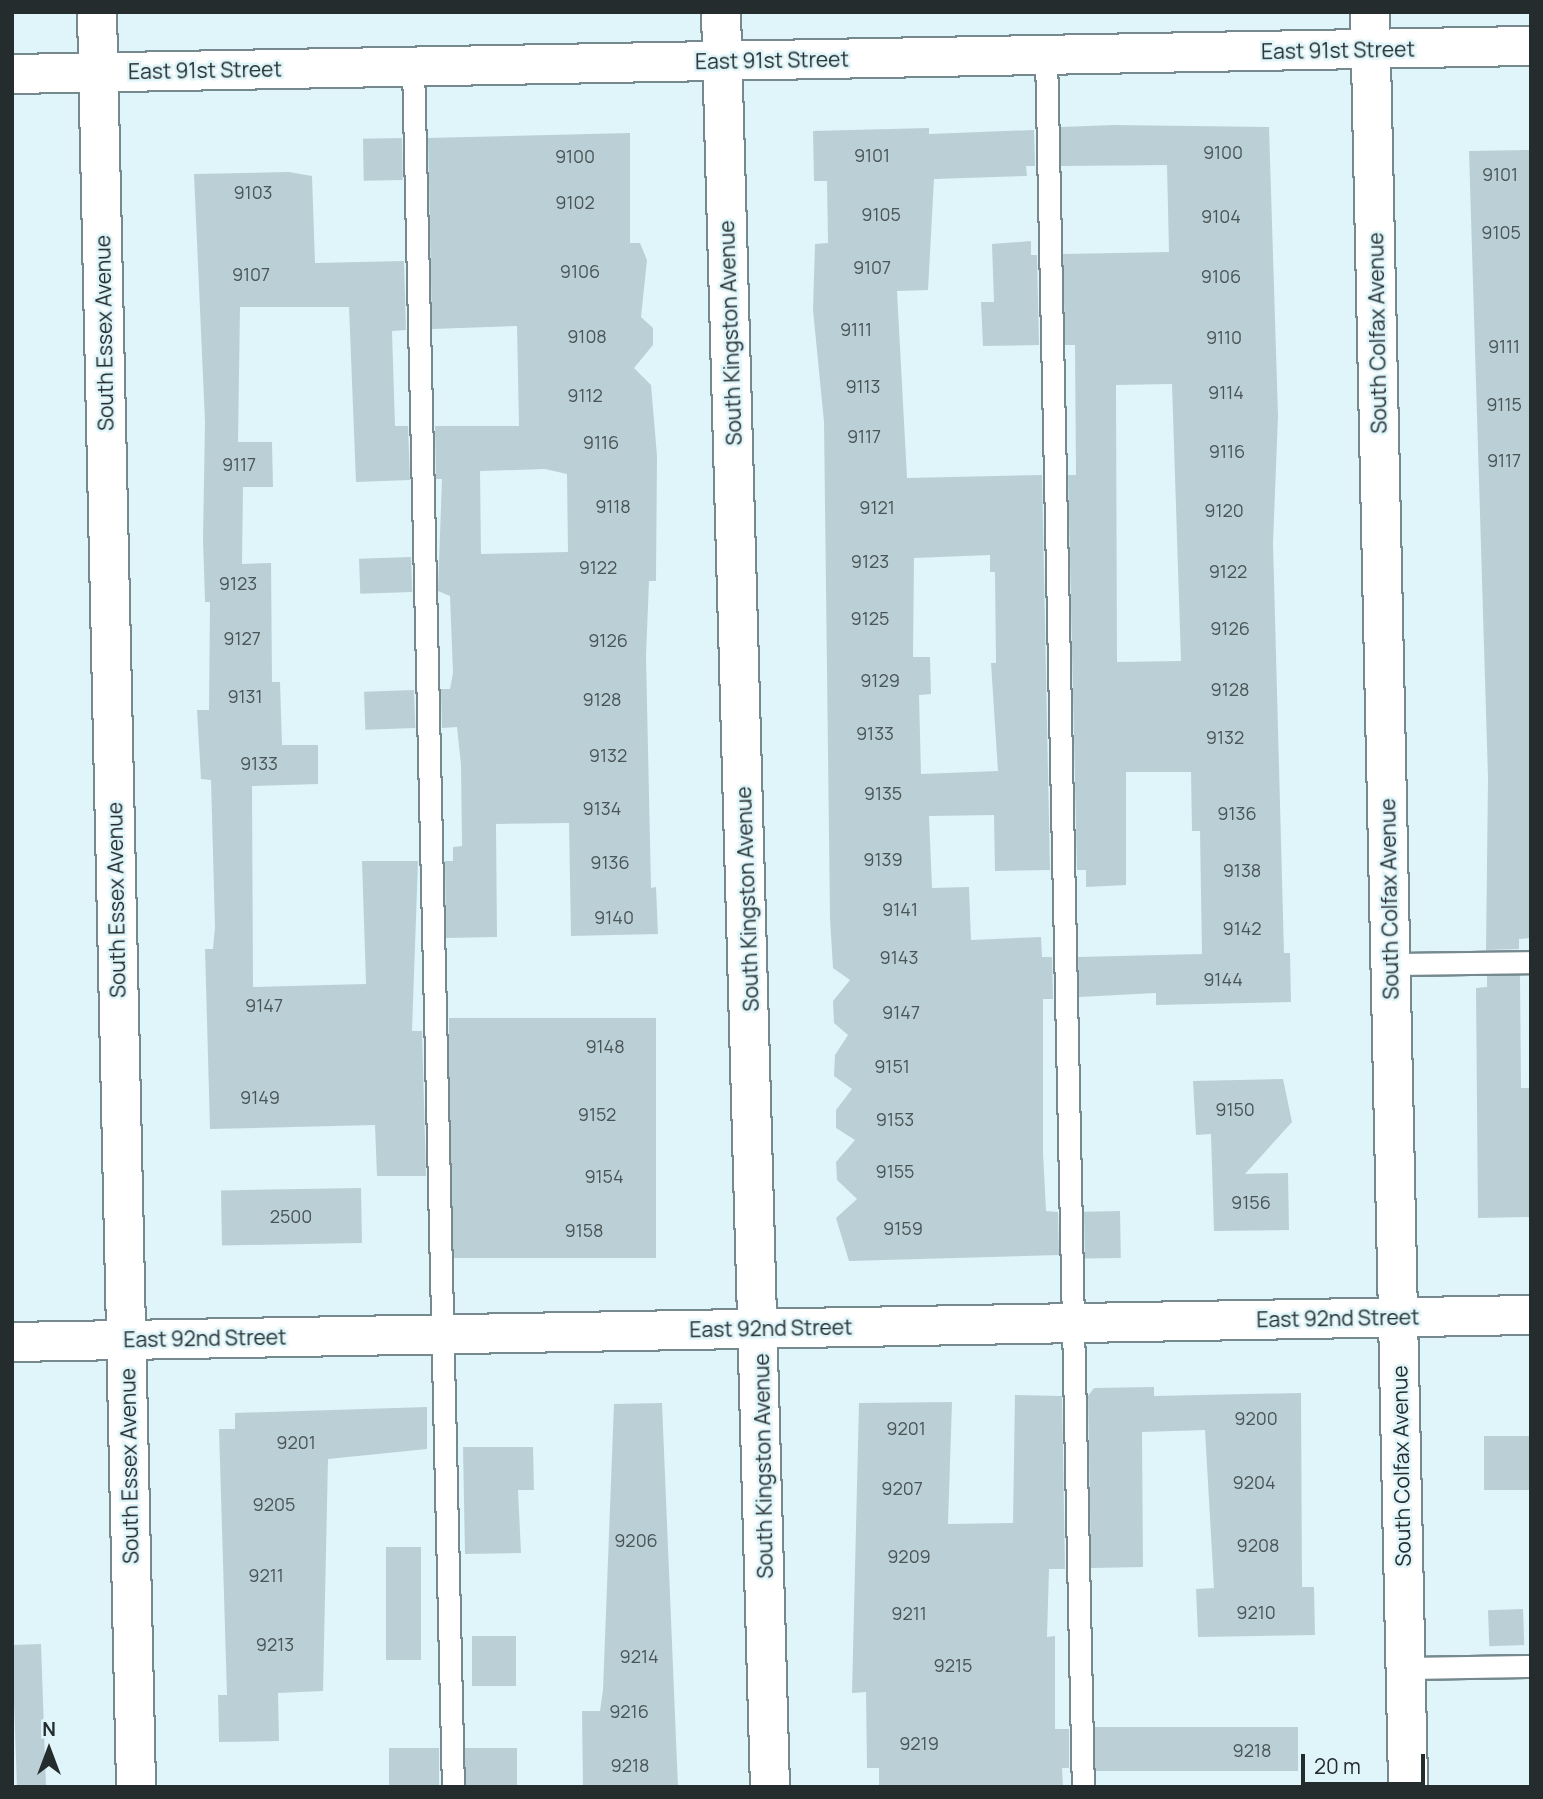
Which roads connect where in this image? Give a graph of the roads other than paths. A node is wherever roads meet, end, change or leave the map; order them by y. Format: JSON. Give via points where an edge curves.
{"nodes":[{"id":1,"x":97,"y":12,"type":"edge"},
{"id":2,"x":721,"y":12,"type":"edge"},
{"id":3,"x":1371,"y":31,"type":"edge"},
{"id":4,"x":1531,"y":46,"type":"edge"},
{"id":5,"x":1046,"y":55,"type":"junction"},
{"id":6,"x":722,"y":61,"type":"junction"},
{"id":7,"x":413,"y":66,"type":"junction"},
{"id":8,"x":98,"y":72,"type":"junction"},
{"id":9,"x":12,"y":74,"type":"edge"},
{"id":10,"x":1531,"y":962,"type":"edge"},
{"id":11,"x":1391,"y":964,"type":"junction"},
{"id":12,"x":1531,"y":1315,"type":"edge"},
{"id":13,"x":1398,"y":1317,"type":"junction"},
{"id":14,"x":1073,"y":1323,"type":"junction"},
{"id":15,"x":760,"y":1328,"type":"junction"},
{"id":16,"x":443,"y":1334,"type":"junction"},
{"id":17,"x":126,"y":1339,"type":"junction"},
{"id":18,"x":12,"y":1342,"type":"edge"},
{"id":19,"x":1531,"y":1666,"type":"edge"},
{"id":20,"x":1405,"y":1668,"type":"junction"},
{"id":21,"x":136,"y":1787,"type":"edge"},
{"id":22,"x":453,"y":1787,"type":"edge"},
{"id":23,"x":771,"y":1787,"type":"edge"},
{"id":24,"x":1083,"y":1787,"type":"edge"},
{"id":25,"x":1408,"y":1787,"type":"edge"}],
"edges":[{"from":1,"to":8,"type":"street","name":"South Essex Avenue"},
{"from":2,"to":6,"type":"street","name":"South Kingston Avenue"},
{"from":3,"to":4,"type":"street","name":"East 91st Street"},
{"from":3,"to":5,"type":"street","name":"East 91st Street"},
{"from":3,"to":11,"type":"street","name":"South Colfax Avenue"},
{"from":5,"to":6,"type":"street","name":"East 91st Street"},
{"from":5,"to":14,"type":"lane"},
{"from":6,"to":7,"type":"street","name":"East 91st Street"},
{"from":6,"to":15,"type":"street","name":"South Kingston Avenue"},
{"from":7,"to":8,"type":"street","name":"East 91st Street"},
{"from":7,"to":16,"type":"lane"},
{"from":8,"to":9,"type":"street","name":"East 91st Street"},
{"from":8,"to":17,"type":"street","name":"South Essex Avenue"},
{"from":10,"to":11,"type":"lane"},
{"from":11,"to":13,"type":"street","name":"South Colfax Avenue"},
{"from":12,"to":13,"type":"street","name":"East 92nd Street"},
{"from":13,"to":14,"type":"street","name":"East 92nd Street"},
{"from":13,"to":20,"type":"street","name":"South Colfax Avenue"},
{"from":14,"to":15,"type":"street","name":"East 92nd Street"},
{"from":14,"to":24,"type":"lane"},
{"from":15,"to":16,"type":"street","name":"East 92nd Street"},
{"from":15,"to":23,"type":"street","name":"South Kingston Avenue"},
{"from":16,"to":17,"type":"street","name":"East 92nd Street"},
{"from":16,"to":22,"type":"lane"},
{"from":17,"to":18,"type":"street","name":"East 92nd Street"},
{"from":17,"to":21,"type":"street","name":"South Essex Avenue"},
{"from":19,"to":20,"type":"lane"},
{"from":20,"to":25,"type":"street","name":"South Colfax Avenue"}]}
